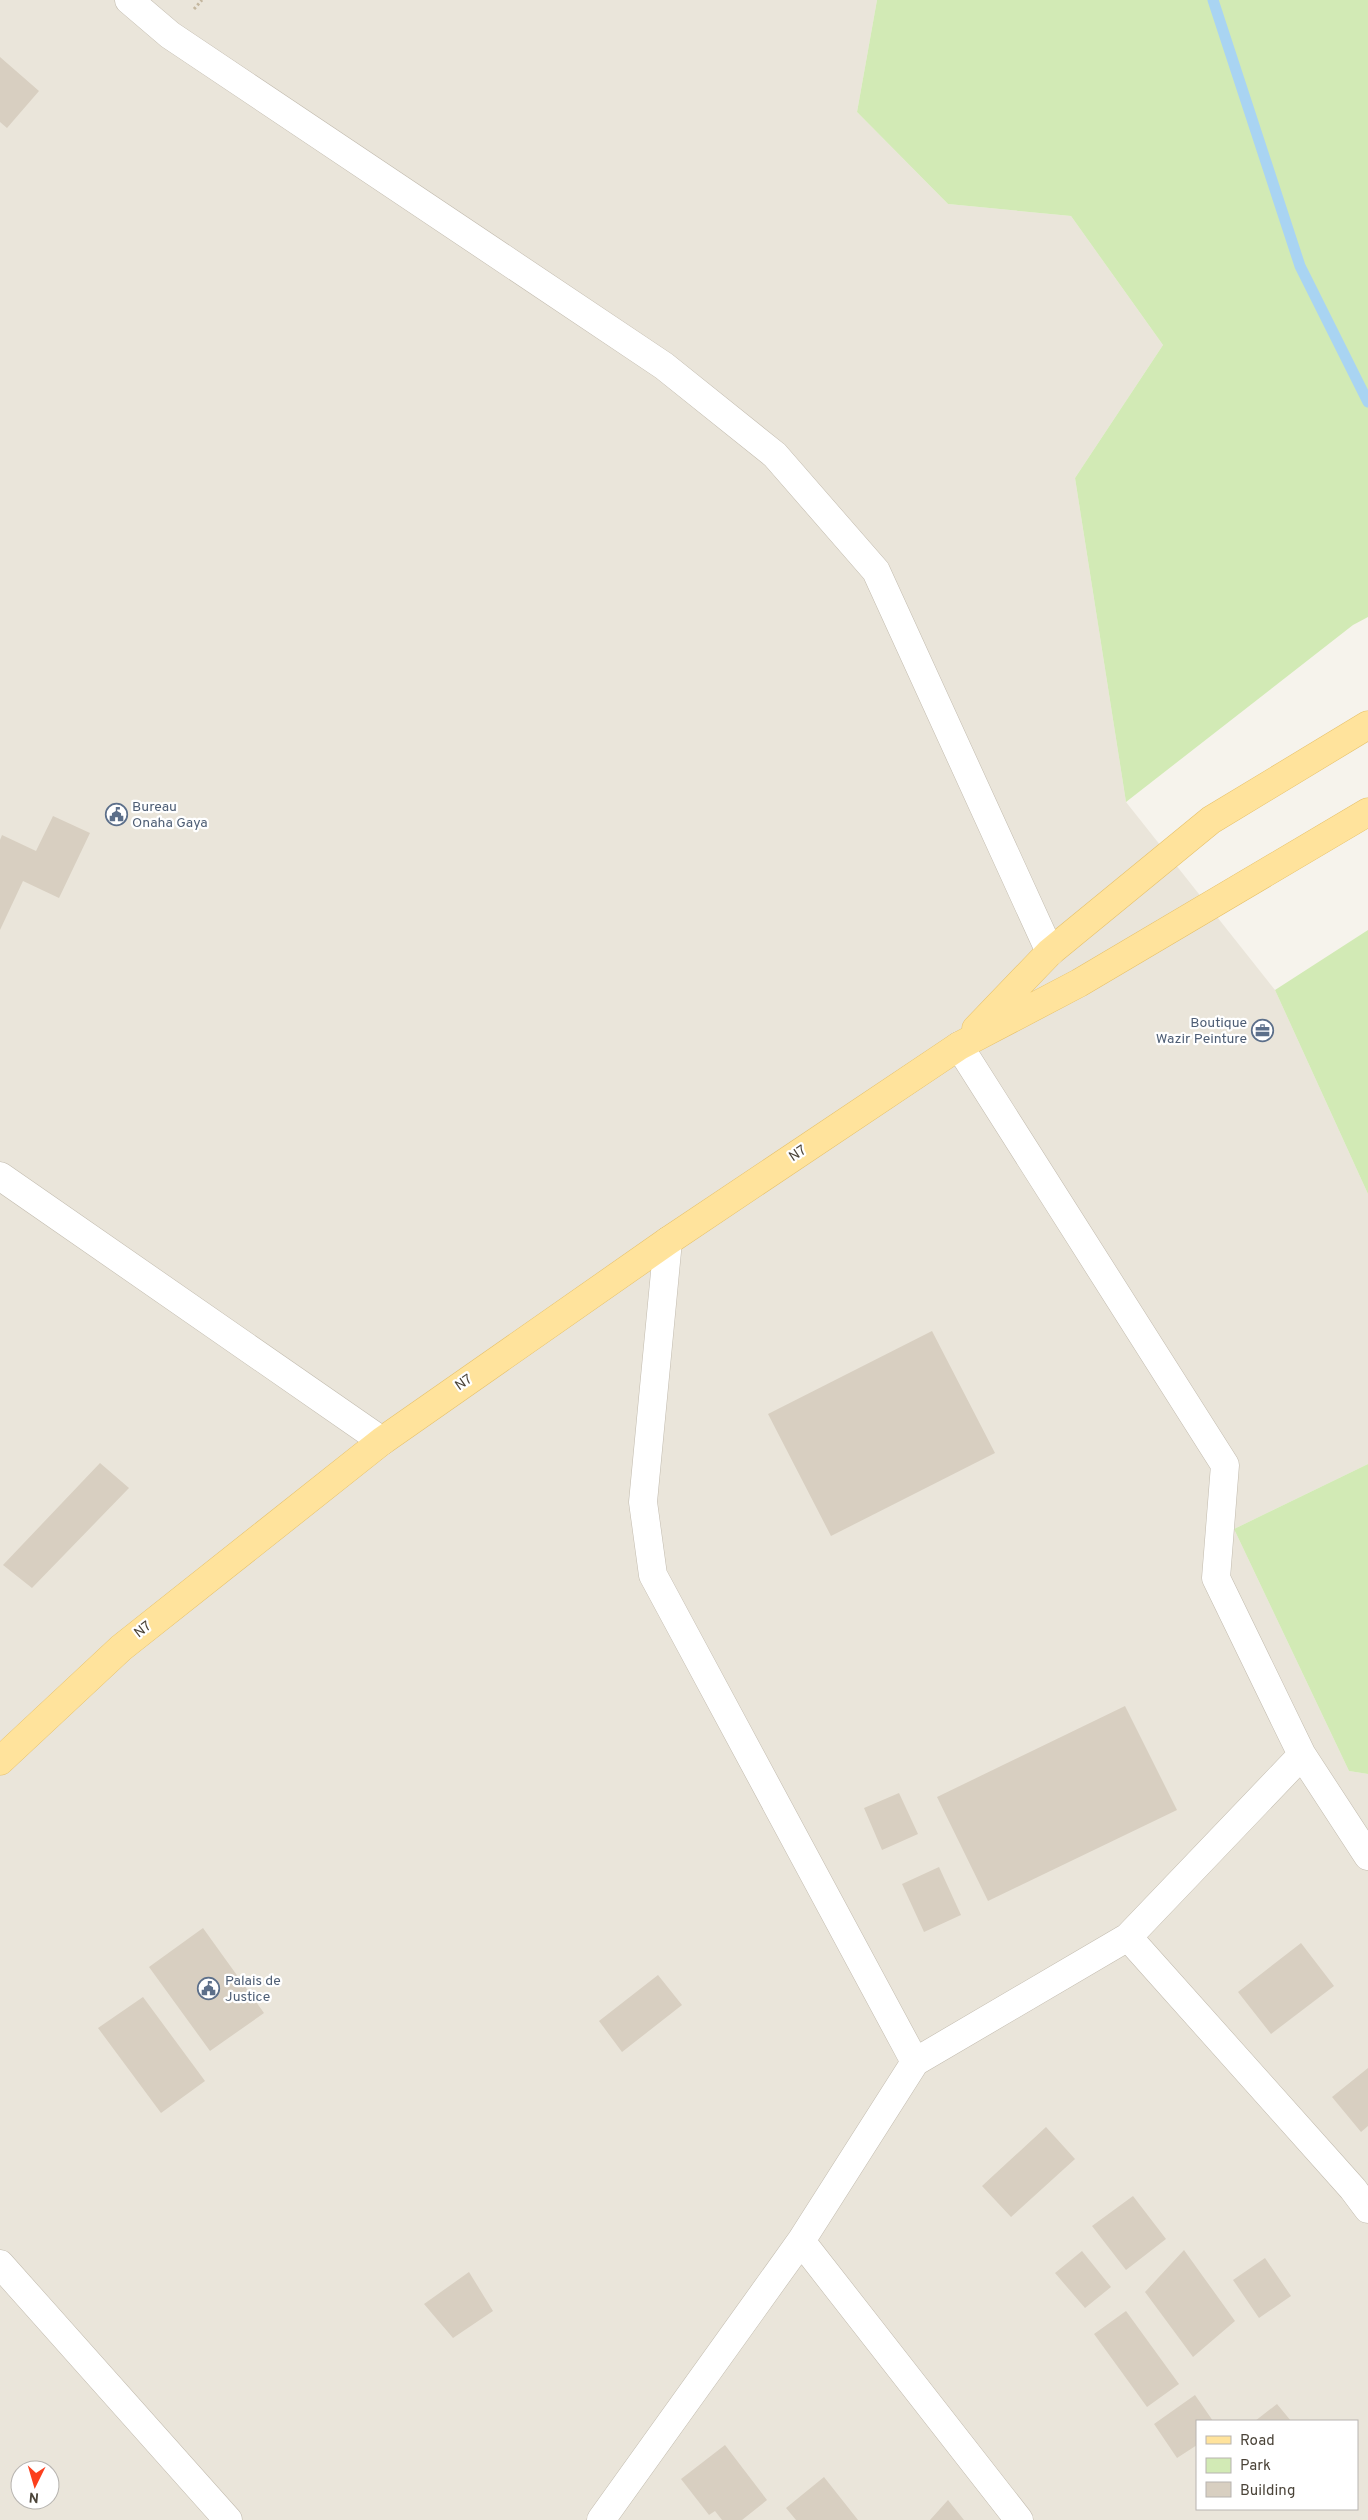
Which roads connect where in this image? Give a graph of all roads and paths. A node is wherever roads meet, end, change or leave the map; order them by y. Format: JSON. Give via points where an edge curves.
{"nodes":[{"id":1,"x":129,"y":0,"type":"edge"},
{"id":2,"x":1368,"y":725,"type":"edge"},
{"id":3,"x":1368,"y":812,"type":"edge"},
{"id":4,"x":1050,"y":952,"type":"junction"},
{"id":5,"x":959,"y":1046,"type":"junction"},
{"id":6,"x":0,"y":1176,"type":"edge"},
{"id":7,"x":668,"y":1241,"type":"junction"},
{"id":8,"x":382,"y":1441,"type":"junction"},
{"id":9,"x":1302,"y":1755,"type":"junction"},
{"id":10,"x":0,"y":1761,"type":"edge"},
{"id":11,"x":1368,"y":1856,"type":"edge"},
{"id":12,"x":1128,"y":1937,"type":"junction"},
{"id":13,"x":915,"y":2062,"type":"junction"},
{"id":14,"x":1363,"y":2192,"type":"edge"},
{"id":15,"x":801,"y":2241,"type":"junction"},
{"id":16,"x":0,"y":2264,"type":"edge"},
{"id":17,"x":228,"y":2520,"type":"edge"},
{"id":18,"x":601,"y":2520,"type":"edge"},
{"id":19,"x":1019,"y":2520,"type":"edge"}],
"edges":[{"from":1,"to":4,"type":"street","via":[[170,35],[664,366],[775,455],[876,571]]},
{"from":2,"to":4,"type":"main road","via":[[1211,820]]},
{"from":3,"to":5,"type":"main road","via":[[1079,983]]},
{"from":4,"to":5,"type":"main road"},
{"from":5,"to":7,"type":"main road","name":"N7"},
{"from":5,"to":9,"type":"street","via":[[1225,1466],[1216,1578]]},
{"from":6,"to":8,"type":"street"},
{"from":7,"to":8,"type":"main road","name":"N7"},
{"from":7,"to":13,"type":"street","via":[[644,1502],[653,1575]]},
{"from":8,"to":10,"type":"main road","name":"N7","via":[[121,1648]]},
{"from":9,"to":11,"type":"street"},
{"from":9,"to":12,"type":"street"},
{"from":12,"to":13,"type":"street"},
{"from":12,"to":14,"type":"street"},
{"from":13,"to":15,"type":"street"},
{"from":15,"to":18,"type":"street"},
{"from":15,"to":19,"type":"street"},
{"from":16,"to":17,"type":"street"}]}
